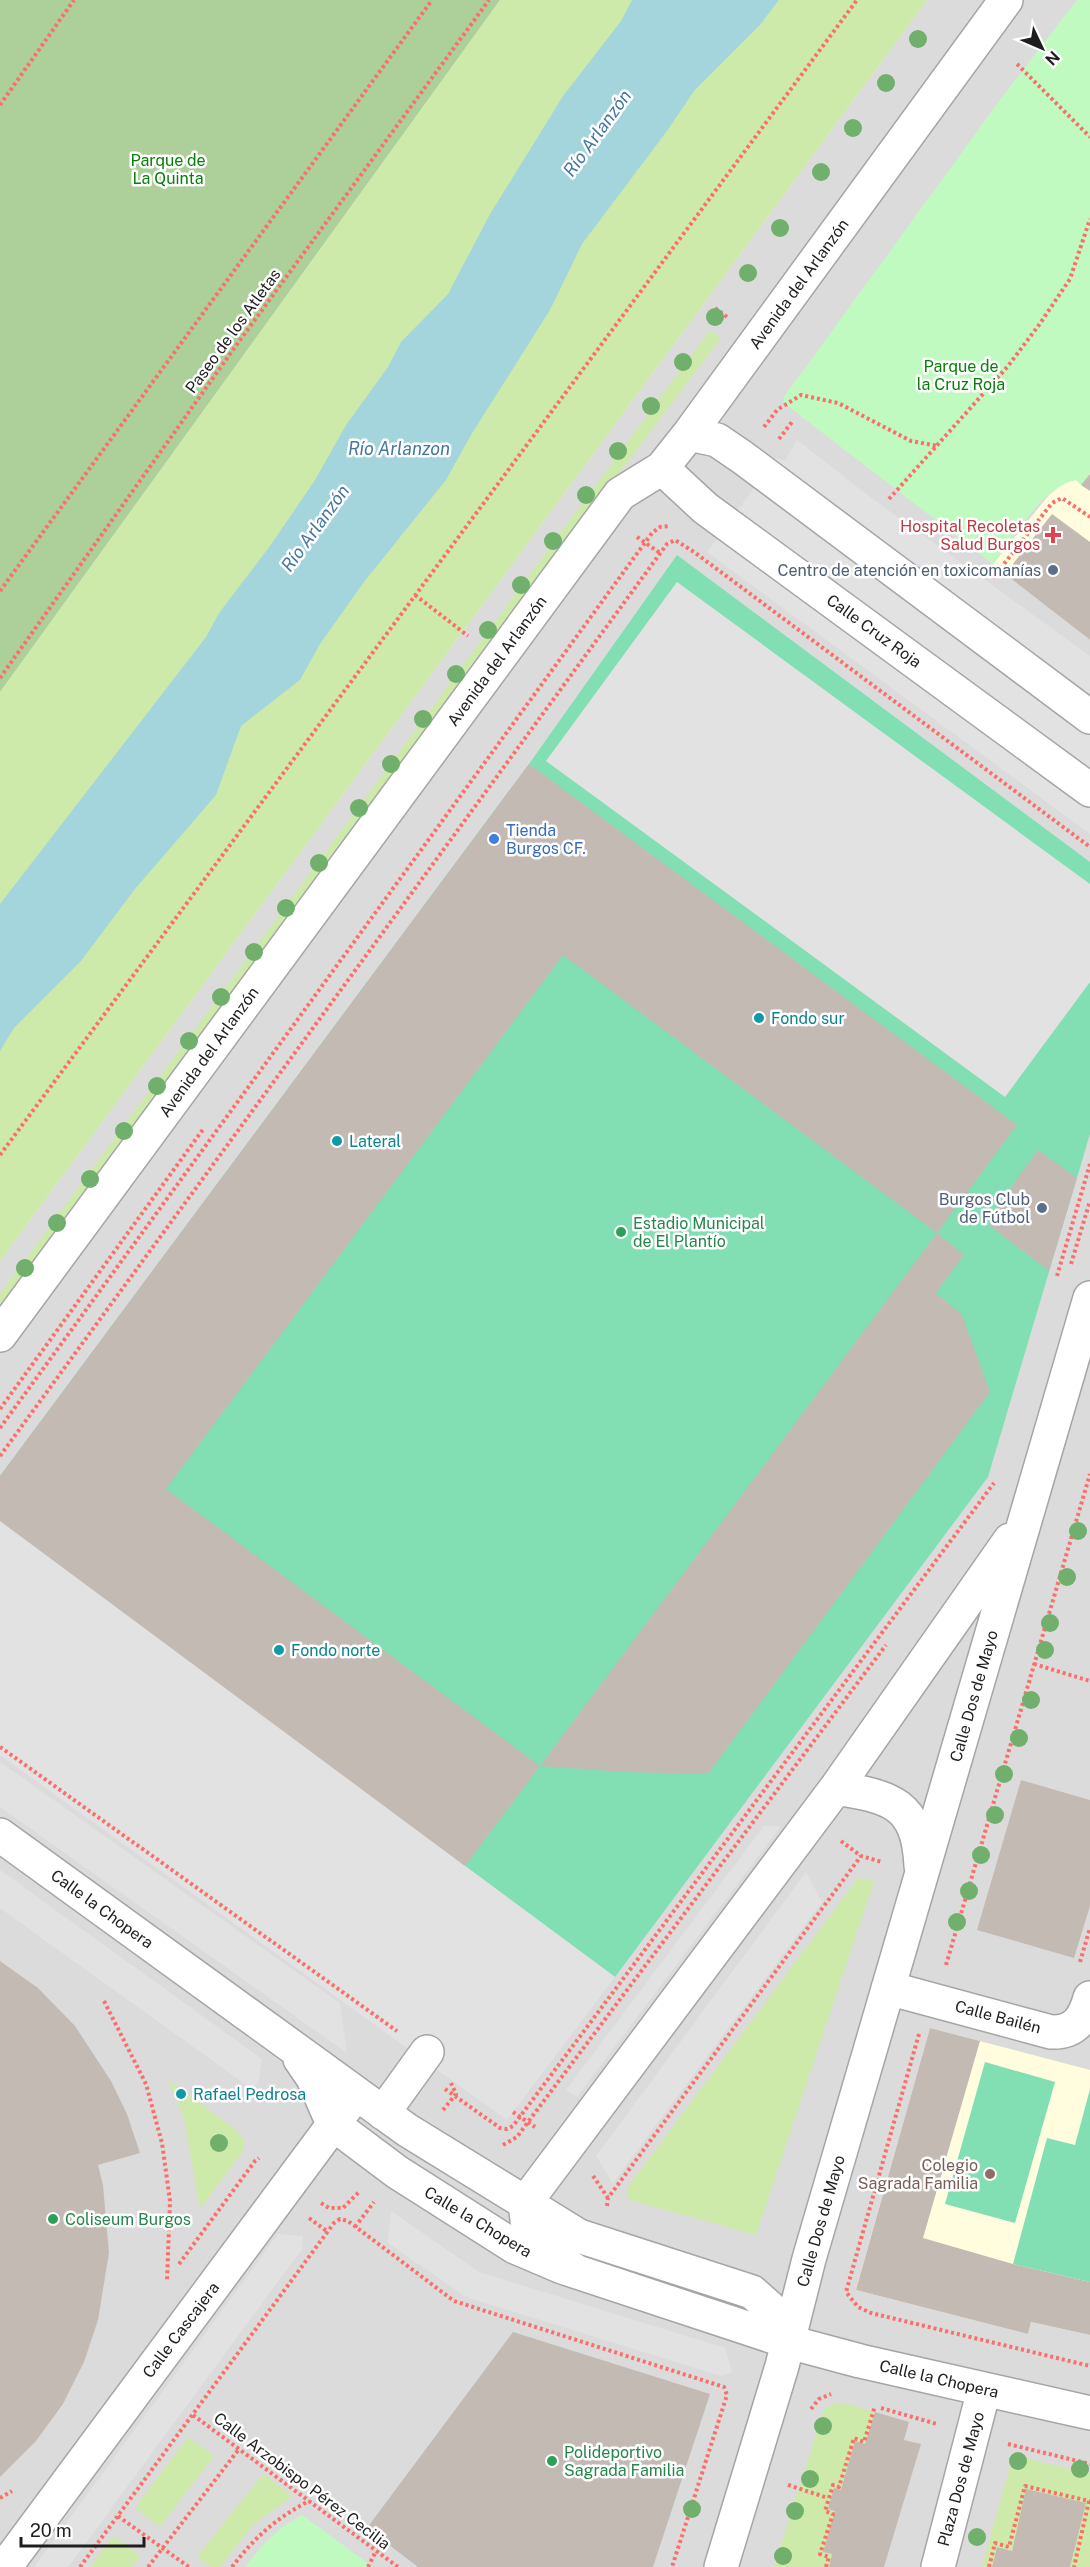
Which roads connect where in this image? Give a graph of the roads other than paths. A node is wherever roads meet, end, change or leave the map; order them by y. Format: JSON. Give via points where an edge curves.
{"nodes":[{"id":1,"x":1006,"y":0,"type":"edge"},
{"id":2,"x":689,"y":434,"type":"junction"},
{"id":3,"x":662,"y":468,"type":"junction"},
{"id":4,"x":1090,"y":717,"type":"edge"},
{"id":5,"x":1090,"y":790,"type":"edge"},
{"id":6,"x":1090,"y":1298,"type":"edge"},
{"id":7,"x":0,"y":1335,"type":"edge"},
{"id":8,"x":1026,"y":1518,"type":"junction"},
{"id":9,"x":836,"y":1788,"type":"junction"},
{"id":10,"x":0,"y":1835,"type":"edge"},
{"id":11,"x":921,"y":1874,"type":"junction"},
{"id":12,"x":1083,"y":1985,"type":"edge"},
{"id":13,"x":888,"y":1988,"type":"junction"},
{"id":14,"x":1081,"y":2030,"type":"edge"},
{"id":15,"x":292,"y":2047,"type":"junction"},
{"id":16,"x":427,"y":2052,"type":"road end"},
{"id":17,"x":356,"y":2093,"type":"junction"},
{"id":18,"x":383,"y":2113,"type":"junction"},
{"id":19,"x":333,"y":2124,"type":"junction"},
{"id":20,"x":525,"y":2203,"type":"junction"},
{"id":21,"x":577,"y":2272,"type":"junction"},
{"id":22,"x":789,"y":2342,"type":"junction"},
{"id":23,"x":984,"y":2390,"type":"junction"},
{"id":24,"x":1090,"y":2413,"type":"edge"},
{"id":25,"x":5,"y":2567,"type":"edge"},
{"id":26,"x":721,"y":2567,"type":"edge"},
{"id":27,"x":938,"y":2567,"type":"edge"}],
"edges":[{"from":1,"to":2,"type":"street","name":"Avenida del Arlanzón"},
{"from":2,"to":3,"type":"street","name":"Avenida del Arlanzón"},
{"from":2,"to":4,"type":"street","via":[[717,440],[742,457]]},
{"from":3,"to":5,"type":"street","name":"Calle Cruz Roja","via":[[705,508]]},
{"from":3,"to":7,"type":"street","name":"Avenida del Arlanzón","via":[[620,494]]},
{"from":6,"to":8,"type":"street","name":"Calle Dos de Mayo"},
{"from":8,"to":9,"type":"street","name":"Calle Dos de Mayo"},
{"from":8,"to":11,"type":"street","name":"Calle Dos de Mayo"},
{"from":9,"to":11,"type":"street","name":"Calle Dos de Mayo","via":[[884,1798],[905,1811],[920,1847]]},
{"from":9,"to":20,"type":"street","name":"Calle Dos de Mayo"},
{"from":10,"to":15,"type":"street","name":"Calle la Chopera"},
{"from":11,"to":13,"type":"street","name":"Calle Dos de Mayo"},
{"from":12,"to":14,"type":"street","name":"Calle Bailén"},
{"from":13,"to":14,"type":"street","name":"Calle Bailén","via":[[1051,2032]]},
{"from":13,"to":22,"type":"street","name":"Calle Dos de Mayo","via":[[809,2259]]},
{"from":15,"to":17,"type":"street","name":"Calle la Chopera"},
{"from":15,"to":19,"type":"street","name":"Calle la Chopera","via":[[313,2078]]},
{"from":16,"to":18,"type":"street"},
{"from":17,"to":18,"type":"street","name":"Calle la Chopera"},
{"from":17,"to":19,"type":"street","name":"Calle Cascajera"},
{"from":18,"to":20,"type":"street","name":"Calle la Chopera"},
{"from":19,"to":21,"type":"street","name":"Calle la Chopera","via":[[397,2172],[515,2247]]},
{"from":19,"to":25,"type":"street","name":"Calle Cascajera"},
{"from":20,"to":21,"type":"street","via":[[528,2228],[546,2250]]},
{"from":20,"to":22,"type":"street","name":"Calle la Chopera","via":[[579,2236],[752,2292],[770,2308]]},
{"from":21,"to":22,"type":"street","name":"Calle la Chopera"},
{"from":22,"to":23,"type":"street","name":"Calle la Chopera"},
{"from":22,"to":26,"type":"street","name":"Calle Dos de Mayo"},
{"from":23,"to":24,"type":"street","name":"Calle la Chopera"},
{"from":23,"to":27,"type":"street","name":"Plaza Dos de Mayo"}]}
